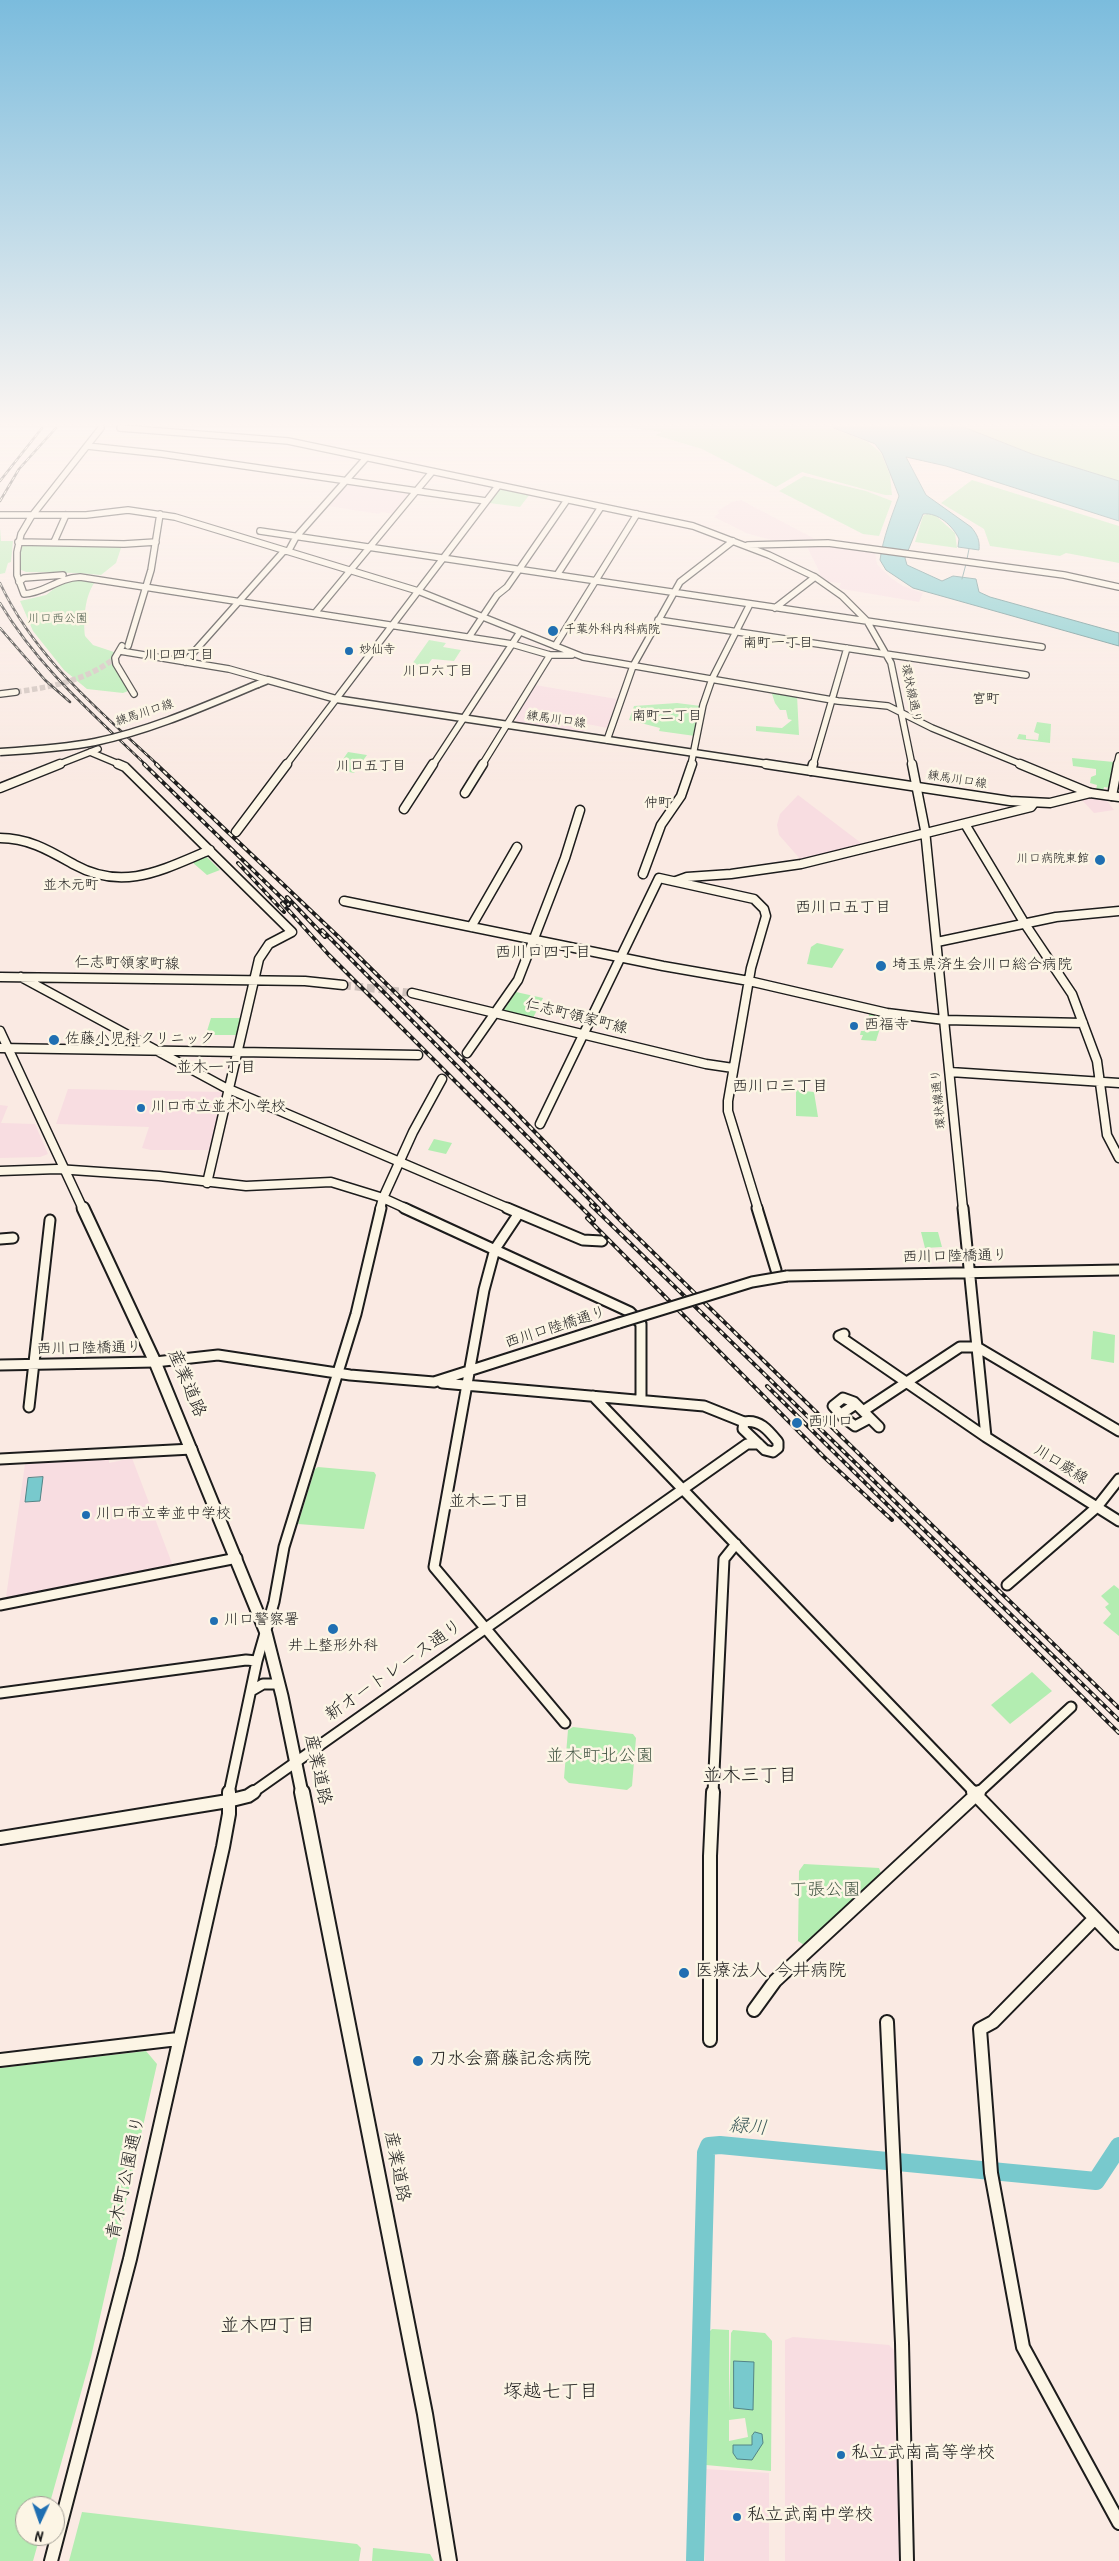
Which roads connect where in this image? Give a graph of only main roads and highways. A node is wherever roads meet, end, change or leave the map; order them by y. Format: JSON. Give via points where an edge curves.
{"nodes":[{"id":1,"x":0,"y":752,"type":"edge"},
{"id":2,"x":1116,"y":796,"type":"edge"},
{"id":3,"x":0,"y":1031,"type":"edge"},
{"id":4,"x":4,"y":1048,"type":"edge"},
{"id":5,"x":449,"y":2561,"type":"edge"}],
"edges":[{"from":1,"to":2,"type":"main road","name":"練馬川口線","bridge":true,"via":[[62,747],[105,738],[157,724],[268,680],[336,699],[917,787],[1034,803],[1050,803],[1090,794]]},
{"from":3,"to":4,"type":"main road","name":"産業道路"},
{"from":4,"to":5,"type":"main road","name":"産業道路","via":[[66,1171],[155,1362],[266,1633],[280,1687],[424,2414]]}]}
